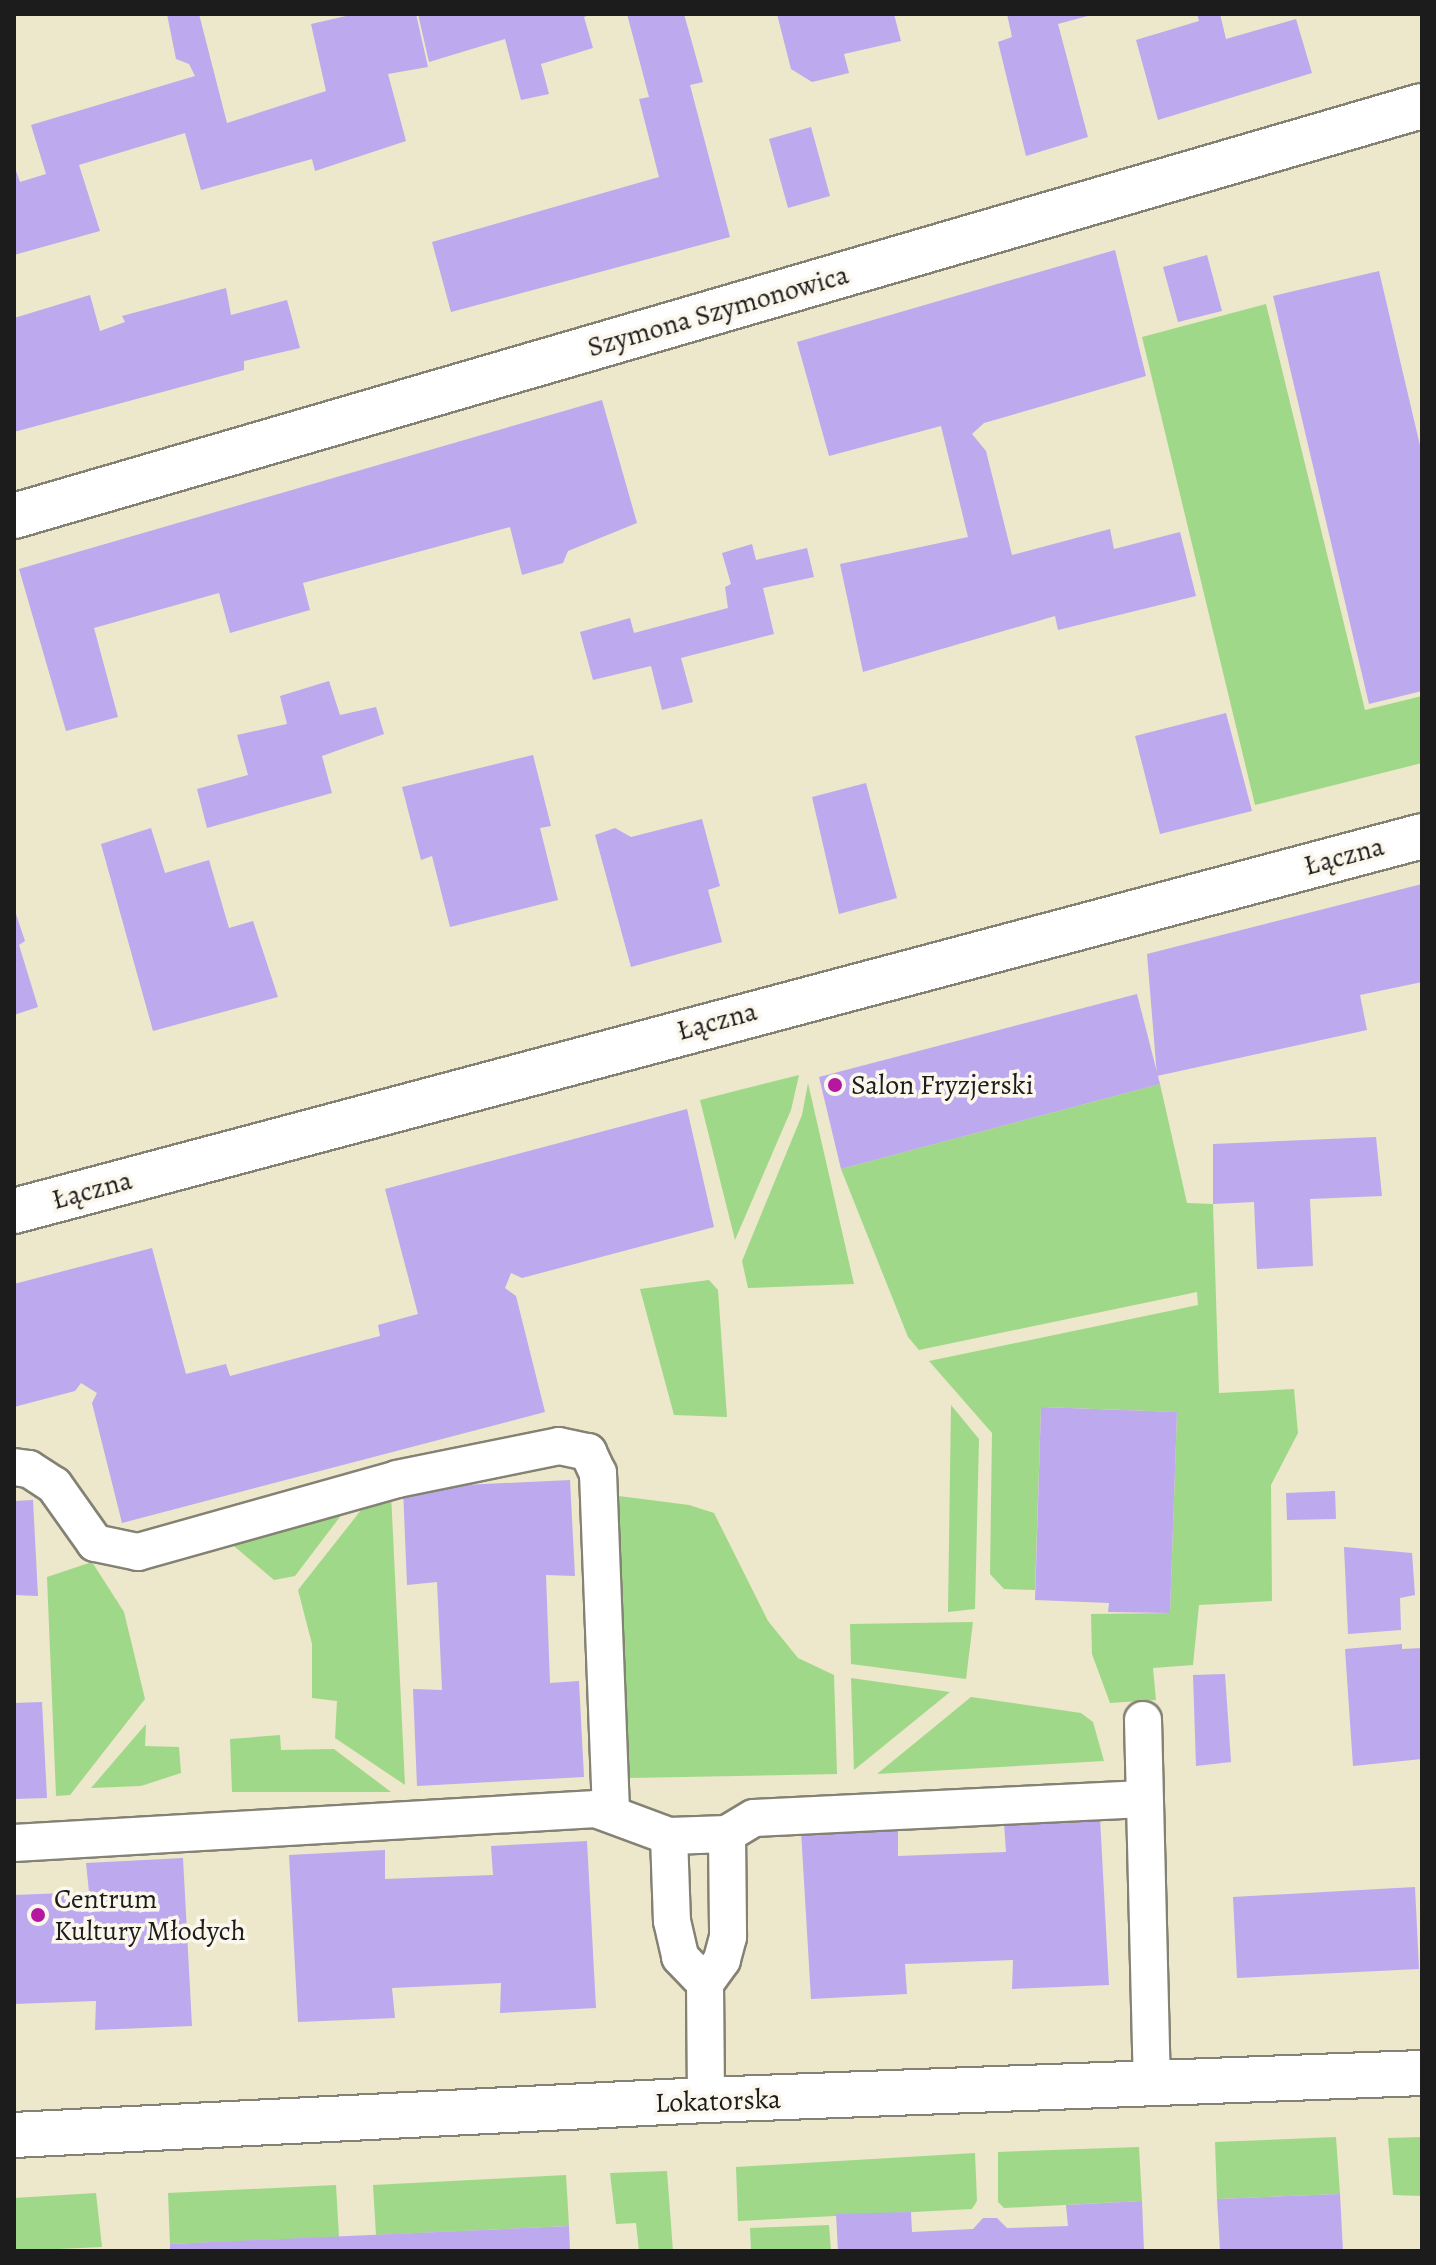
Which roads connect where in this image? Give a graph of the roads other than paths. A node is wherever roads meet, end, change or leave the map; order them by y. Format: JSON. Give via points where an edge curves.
{"nodes":[{"id":1,"x":1422,"y":106,"type":"edge"},
{"id":2,"x":14,"y":516,"type":"edge"},
{"id":3,"x":1422,"y":836,"type":"edge"},
{"id":4,"x":14,"y":1211,"type":"edge"},
{"id":5,"x":14,"y":1467,"type":"edge"},
{"id":6,"x":1143,"y":1720,"type":"dead end"},
{"id":7,"x":1144,"y":1799,"type":"junction"},
{"id":8,"x":611,"y":1812,"type":"junction"},
{"id":9,"x":727,"y":1834,"type":"junction"},
{"id":10,"x":669,"y":1836,"type":"junction"},
{"id":11,"x":14,"y":1843,"type":"edge"},
{"id":12,"x":705,"y":1983,"type":"junction"},
{"id":13,"x":1422,"y":2073,"type":"edge"},
{"id":14,"x":1152,"y":2084,"type":"junction"},
{"id":15,"x":706,"y":2100,"type":"junction"},
{"id":16,"x":14,"y":2135,"type":"edge"}],
"edges":[{"from":1,"to":2,"type":"street","name":"Szymona Szymonowica"},
{"from":3,"to":4,"type":"street","name":"Łączna"},
{"from":5,"to":8,"type":"lane","via":[[29,1469],[54,1485],[95,1543],[138,1552],[397,1479],[559,1446],[588,1452],[598,1473]]},
{"from":6,"to":7,"type":"lane"},
{"from":7,"to":9,"type":"lane","via":[[754,1818]]},
{"from":7,"to":14,"type":"lane"},
{"from":8,"to":10,"type":"lane"},
{"from":8,"to":11,"type":"lane"},
{"from":9,"to":10,"type":"lane"},
{"from":9,"to":12,"type":"lane","via":[[728,1937],[722,1960]]},
{"from":10,"to":12,"type":"lane","via":[[672,1921],[680,1957]]},
{"from":12,"to":15,"type":"lane"},
{"from":13,"to":14,"type":"street","name":"Lokatorska"},
{"from":14,"to":15,"type":"street","name":"Lokatorska"},
{"from":15,"to":16,"type":"street","name":"Lokatorska"}]}
